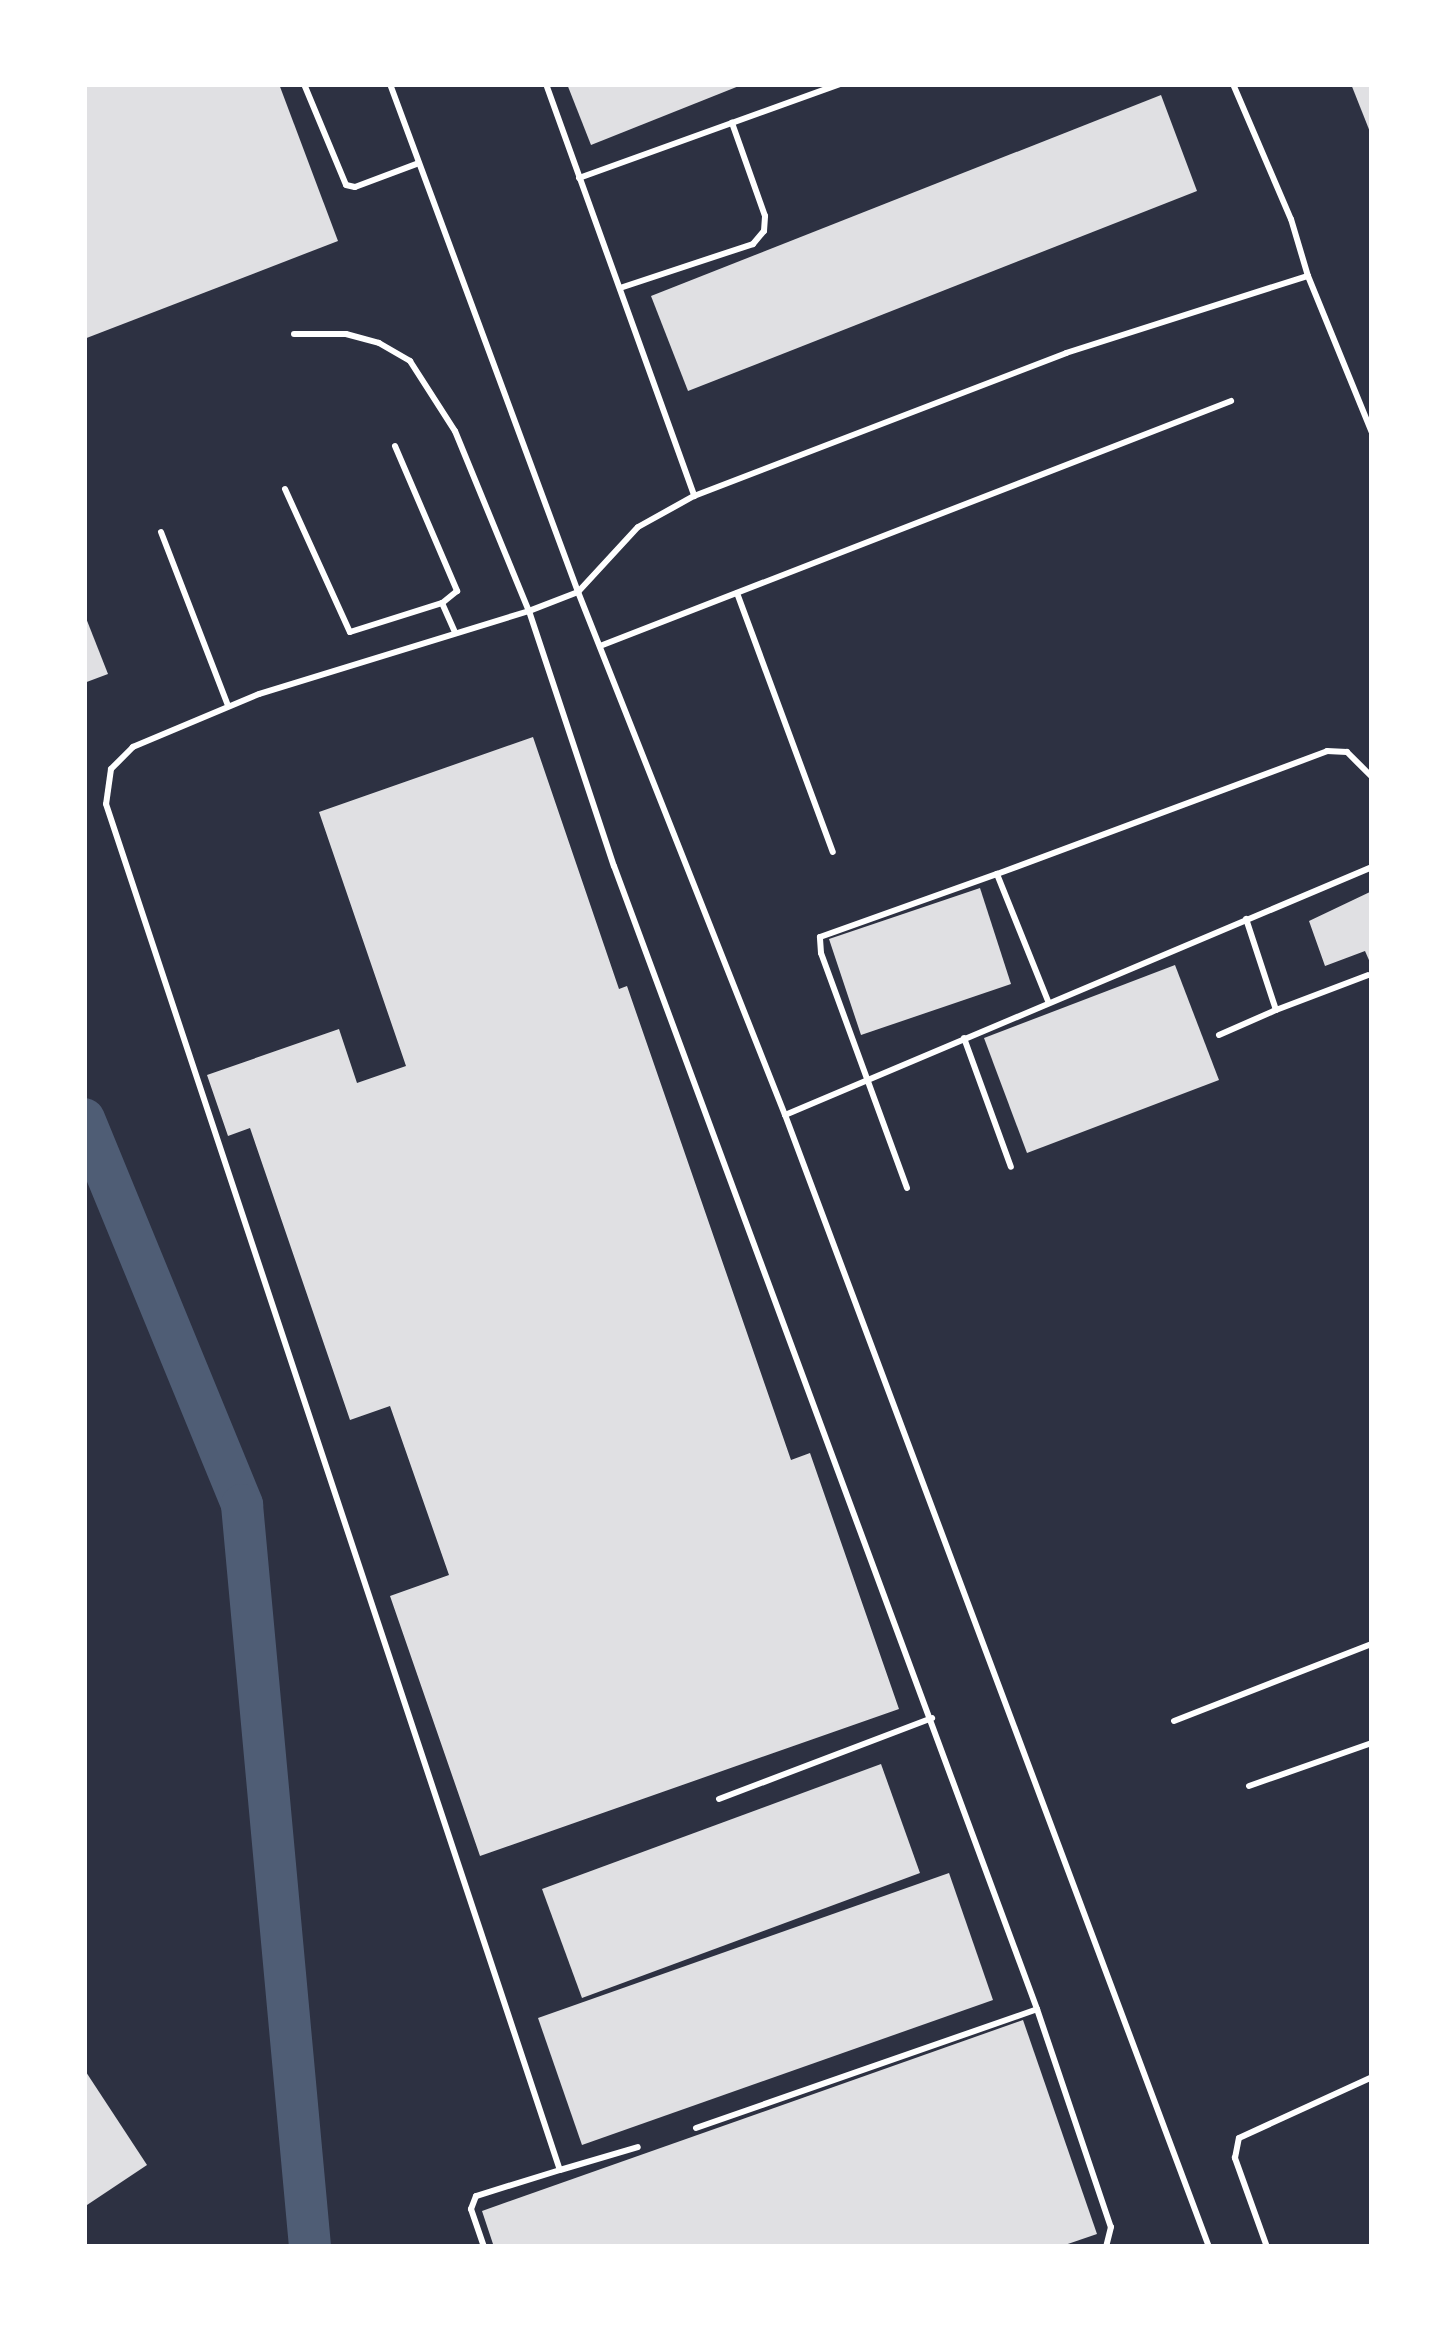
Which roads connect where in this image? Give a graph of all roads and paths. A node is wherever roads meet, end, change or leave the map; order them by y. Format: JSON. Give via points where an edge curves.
{"nodes":[{"id":1,"x":304,"y":84,"type":"edge"},
{"id":2,"x":390,"y":84,"type":"edge"},
{"id":3,"x":546,"y":84,"type":"edge"},
{"id":4,"x":840,"y":84,"type":"edge"},
{"id":5,"x":1233,"y":84,"type":"edge"},
{"id":6,"x":732,"y":123,"type":"junction"},
{"id":7,"x":421,"y":163,"type":"junction"},
{"id":8,"x":579,"y":178,"type":"junction"},
{"id":9,"x":1309,"y":276,"type":"junction"},
{"id":10,"x":620,"y":288,"type":"junction"},
{"id":11,"x":294,"y":334,"type":"dead end"},
{"id":12,"x":1231,"y":401,"type":"dead end"},
{"id":13,"x":1372,"y":433,"type":"edge"},
{"id":14,"x":395,"y":446,"type":"dead end"},
{"id":15,"x":284,"y":489,"type":"dead end"},
{"id":16,"x":694,"y":496,"type":"junction"},
{"id":17,"x":161,"y":532,"type":"dead end"},
{"id":18,"x":578,"y":592,"type":"junction"},
{"id":19,"x":737,"y":593,"type":"junction"},
{"id":20,"x":442,"y":603,"type":"junction"},
{"id":21,"x":529,"y":610,"type":"junction"},
{"id":22,"x":454,"y":630,"type":"junction"},
{"id":23,"x":600,"y":646,"type":"junction"},
{"id":24,"x":228,"y":706,"type":"junction"},
{"id":25,"x":1372,"y":777,"type":"edge"},
{"id":26,"x":833,"y":853,"type":"dead end"},
{"id":27,"x":1372,"y":867,"type":"edge"},
{"id":28,"x":997,"y":874,"type":"junction"},
{"id":29,"x":1246,"y":919,"type":"junction"},
{"id":30,"x":1368,"y":975,"type":"dead end"},
{"id":31,"x":1048,"y":1001,"type":"junction"},
{"id":32,"x":1276,"y":1010,"type":"junction"},
{"id":33,"x":1219,"y":1035,"type":"dead end"},
{"id":34,"x":964,"y":1038,"type":"junction"},
{"id":35,"x":868,"y":1080,"type":"junction"},
{"id":36,"x":785,"y":1115,"type":"junction"},
{"id":37,"x":1012,"y":1167,"type":"dead end"},
{"id":38,"x":907,"y":1188,"type":"dead end"},
{"id":39,"x":1372,"y":1644,"type":"edge"},
{"id":40,"x":932,"y":1718,"type":"junction"},
{"id":41,"x":1174,"y":1720,"type":"dead end"},
{"id":42,"x":1372,"y":1743,"type":"edge"},
{"id":43,"x":1249,"y":1786,"type":"dead end"},
{"id":44,"x":719,"y":1799,"type":"dead end"},
{"id":45,"x":1036,"y":2009,"type":"junction"},
{"id":46,"x":1372,"y":2077,"type":"edge"},
{"id":47,"x":696,"y":2128,"type":"dead end"},
{"id":48,"x":638,"y":2147,"type":"dead end"},
{"id":49,"x":560,"y":2170,"type":"junction"},
{"id":50,"x":484,"y":2247,"type":"edge"},
{"id":51,"x":1106,"y":2247,"type":"edge"},
{"id":52,"x":1209,"y":2247,"type":"edge"},
{"id":53,"x":1268,"y":2247,"type":"edge"}],
"edges":[{"from":1,"to":7,"type":"lane","via":[[346,185]]},
{"from":2,"to":7,"type":"lane"},
{"from":3,"to":8,"type":"lane"},
{"from":4,"to":6,"type":"lane"},
{"from":5,"to":9,"type":"lane"},
{"from":6,"to":8,"type":"lane"},
{"from":6,"to":10,"type":"lane","via":[[764,231],[753,244]]},
{"from":7,"to":18,"type":"lane"},
{"from":8,"to":10,"type":"lane"},
{"from":9,"to":13,"type":"lane"},
{"from":9,"to":16,"type":"lane","via":[[1066,353]]},
{"from":10,"to":16,"type":"lane"},
{"from":11,"to":21,"type":"lane","via":[[379,343],[418,371],[455,430]]},
{"from":12,"to":19,"type":"lane"},
{"from":14,"to":20,"type":"lane","via":[[457,591]]},
{"from":15,"to":20,"type":"lane","via":[[350,632]]},
{"from":16,"to":18,"type":"lane","via":[[638,527]]},
{"from":17,"to":24,"type":"lane"},
{"from":18,"to":21,"type":"lane"},
{"from":18,"to":23,"type":"lane"},
{"from":19,"to":23,"type":"lane"},
{"from":19,"to":26,"type":"lane"},
{"from":20,"to":22,"type":"lane"},
{"from":21,"to":22,"type":"lane"},
{"from":21,"to":40,"type":"lane","via":[[614,866]]},
{"from":22,"to":24,"type":"lane"},
{"from":23,"to":36,"type":"lane"},
{"from":24,"to":49,"type":"lane","via":[[121,755],[105,786],[106,804]]},
{"from":25,"to":28,"type":"lane","via":[[1347,752],[1327,751]]},
{"from":27,"to":29,"type":"lane"},
{"from":28,"to":31,"type":"lane"},
{"from":28,"to":35,"type":"lane","via":[[820,937]]},
{"from":29,"to":31,"type":"lane"},
{"from":29,"to":32,"type":"lane"},
{"from":30,"to":32,"type":"lane"},
{"from":31,"to":34,"type":"lane"},
{"from":32,"to":33,"type":"lane"},
{"from":34,"to":35,"type":"lane"},
{"from":34,"to":37,"type":"lane"},
{"from":35,"to":36,"type":"lane"},
{"from":35,"to":38,"type":"lane"},
{"from":36,"to":52,"type":"lane"},
{"from":39,"to":41,"type":"lane"},
{"from":40,"to":44,"type":"lane"},
{"from":40,"to":45,"type":"lane"},
{"from":42,"to":43,"type":"lane"},
{"from":45,"to":47,"type":"lane"},
{"from":45,"to":51,"type":"lane","via":[[1111,2227]]},
{"from":46,"to":53,"type":"lane","via":[[1239,2138],[1235,2158]]},
{"from":48,"to":49,"type":"lane"},
{"from":49,"to":50,"type":"lane","via":[[476,2196],[471,2209]]}]}
